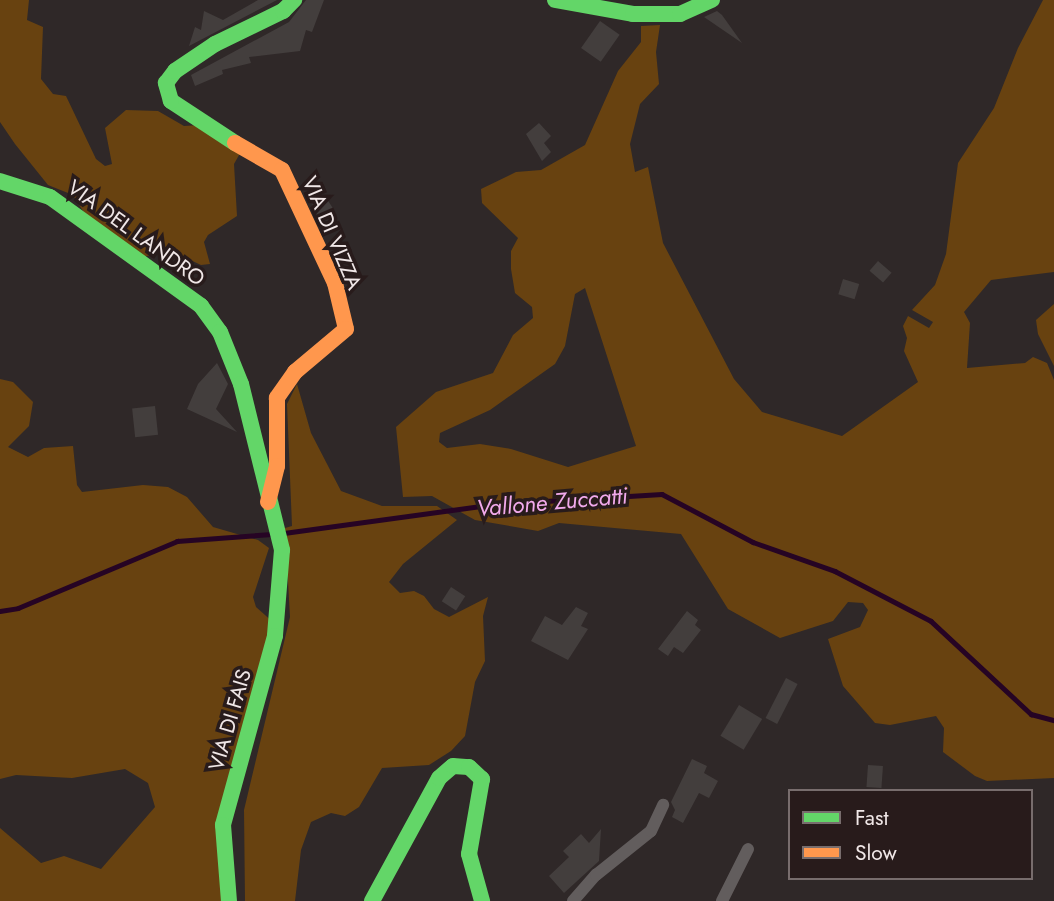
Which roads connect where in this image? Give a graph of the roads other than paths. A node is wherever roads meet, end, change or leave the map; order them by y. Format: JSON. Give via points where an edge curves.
{"nodes":[{"id":1,"x":294,"y":0,"type":"edge"},
{"id":2,"x":555,"y":0,"type":"edge"},
{"id":3,"x":712,"y":0,"type":"edge"},
{"id":4,"x":0,"y":181,"type":"edge"},
{"id":5,"x":268,"y":503,"type":"junction"},
{"id":6,"x":281,"y":547,"type":"joint"},
{"id":7,"x":663,"y":805,"type":"dead end"},
{"id":8,"x":748,"y":849,"type":"dead end"},
{"id":9,"x":229,"y":901,"type":"edge"},
{"id":10,"x":372,"y":901,"type":"edge"},
{"id":11,"x":482,"y":901,"type":"edge"},
{"id":12,"x":573,"y":901,"type":"edge"},
{"id":13,"x":722,"y":901,"type":"edge"}],
"edges":[{"from":1,"to":5,"type":"street","name":"VIA DI VIZZA","via":[[284,11],[215,44],[175,71],[166,83],[171,101],[189,117],[282,170],[335,283],[346,329],[295,372],[277,398],[277,466]]},
{"from":2,"to":3,"type":"street","via":[[633,14],[680,14]]},
{"from":4,"to":5,"type":"street","name":"VIA DEL LANDRO","via":[[50,197],[201,306],[220,332],[241,384]]},
{"from":5,"to":6,"type":"street","name":"VIA DEL LANDRO"},
{"from":6,"to":9,"type":"street","name":"VIA DI FAIS","via":[[275,636],[223,825]]},
{"from":7,"to":12,"type":"street","via":[[651,831],[596,875]]},
{"from":8,"to":13,"type":"street"},
{"from":10,"to":11,"type":"street","via":[[439,778],[453,766],[469,767],[482,779],[469,854]]}]}
